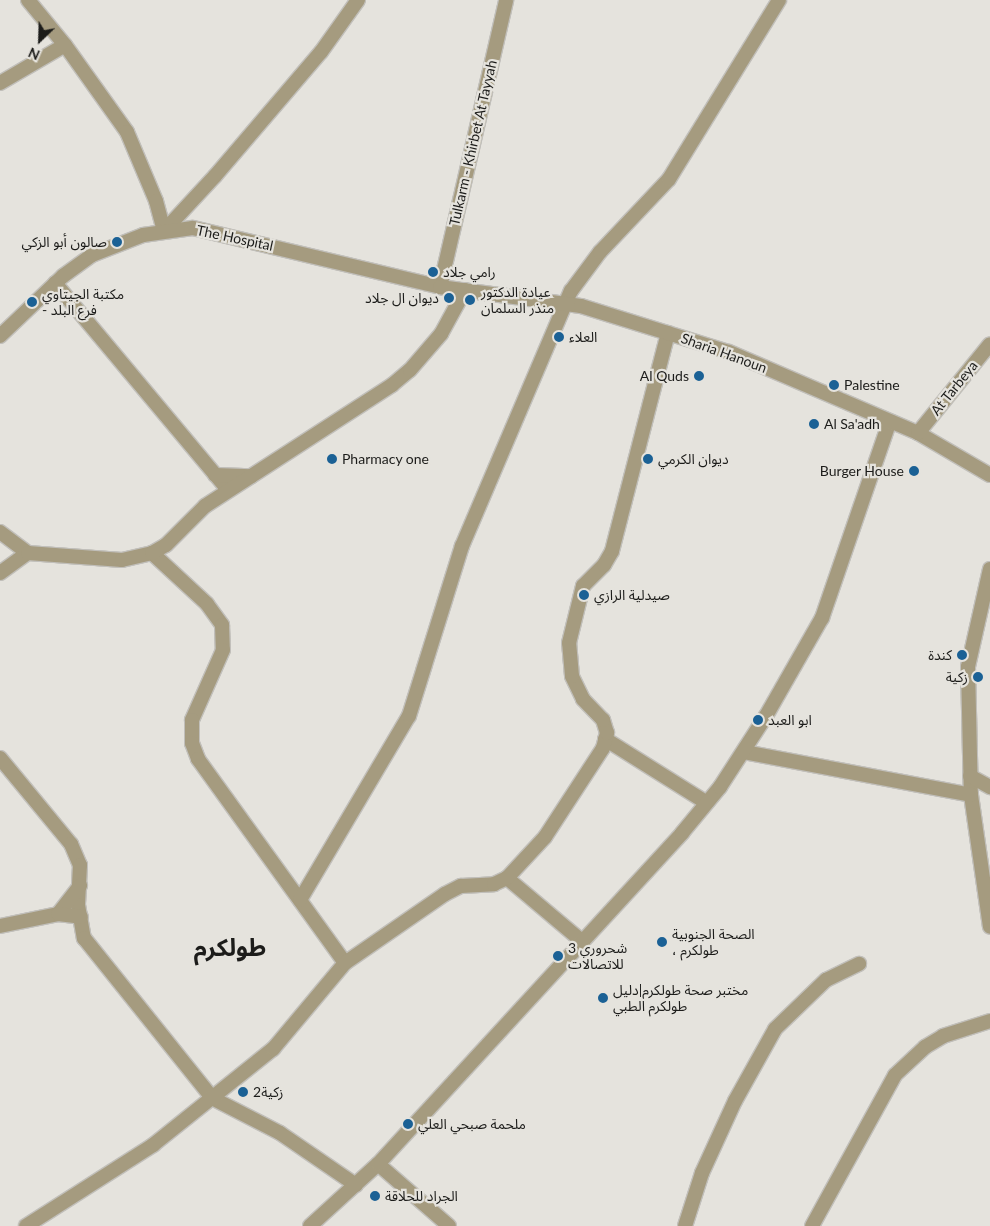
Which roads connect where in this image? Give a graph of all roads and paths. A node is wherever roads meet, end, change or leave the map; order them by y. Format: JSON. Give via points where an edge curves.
{"nodes":[{"id":1,"x":28,"y":0,"type":"edge"},
{"id":2,"x":358,"y":0,"type":"edge"},
{"id":3,"x":506,"y":0,"type":"edge"},
{"id":4,"x":779,"y":0,"type":"edge"},
{"id":5,"x":65,"y":45,"type":"junction"},
{"id":6,"x":0,"y":83,"type":"edge"},
{"id":7,"x":164,"y":231,"type":"junction"},
{"id":8,"x":55,"y":283,"type":"junction"},
{"id":9,"x":440,"y":287,"type":"junction"},
{"id":10,"x":465,"y":290,"type":"junction"},
{"id":11,"x":565,"y":304,"type":"junction"},
{"id":12,"x":668,"y":333,"type":"junction"},
{"id":13,"x":0,"y":336,"type":"edge"},
{"id":14,"x":990,"y":344,"type":"edge"},
{"id":15,"x":890,"y":421,"type":"junction"},
{"id":16,"x":918,"y":433,"type":"junction"},
{"id":17,"x":215,"y":475,"type":"junction"},
{"id":18,"x":990,"y":475,"type":"edge"},
{"id":19,"x":251,"y":476,"type":"junction"},
{"id":20,"x":228,"y":490,"type":"junction"},
{"id":21,"x":0,"y":532,"type":"edge"},
{"id":22,"x":152,"y":553,"type":"junction"},
{"id":23,"x":28,"y":554,"type":"junction"},
{"id":24,"x":990,"y":569,"type":"edge"},
{"id":25,"x":0,"y":573,"type":"edge"},
{"id":26,"x":605,"y":739,"type":"junction"},
{"id":27,"x":744,"y":752,"type":"junction"},
{"id":28,"x":0,"y":758,"type":"edge"},
{"id":29,"x":970,"y":776,"type":"junction"},
{"id":30,"x":990,"y":787,"type":"edge"},
{"id":31,"x":971,"y":795,"type":"junction"},
{"id":32,"x":707,"y":803,"type":"junction"},
{"id":33,"x":507,"y":878,"type":"junction"},
{"id":34,"x":81,"y":885,"type":"junction"},
{"id":35,"x":300,"y":900,"type":"junction"},
{"id":36,"x":58,"y":914,"type":"junction"},
{"id":37,"x":81,"y":917,"type":"junction"},
{"id":38,"x":0,"y":926,"type":"edge"},
{"id":39,"x":990,"y":927,"type":"edge"},
{"id":40,"x":583,"y":942,"type":"junction"},
{"id":41,"x":345,"y":963,"type":"junction"},
{"id":42,"x":859,"y":964,"type":"dead end"},
{"id":43,"x":990,"y":1021,"type":"edge"},
{"id":44,"x":212,"y":1098,"type":"junction"},
{"id":45,"x":378,"y":1164,"type":"junction"},
{"id":46,"x":356,"y":1185,"type":"junction"},
{"id":47,"x":26,"y":1226,"type":"edge"},
{"id":48,"x":310,"y":1226,"type":"edge"},
{"id":49,"x":449,"y":1226,"type":"edge"},
{"id":50,"x":685,"y":1226,"type":"edge"},
{"id":51,"x":812,"y":1226,"type":"edge"}],
"edges":[{"from":1,"to":5,"type":"street"},
{"from":2,"to":7,"type":"street","via":[[321,52]]},
{"from":3,"to":9,"type":"street","name":"Tulkarm - Khirbet At Tayyah"},
{"from":4,"to":11,"type":"street","via":[[669,179],[584,270]]},
{"from":5,"to":6,"type":"street"},
{"from":5,"to":7,"type":"street","via":[[127,132],[156,201]]},
{"from":7,"to":8,"type":"street","name":"The Hospital","via":[[102,250]]},
{"from":7,"to":9,"type":"street","name":"The Hospital","via":[[193,228]]},
{"from":8,"to":13,"type":"street","name":"The Hospital"},
{"from":8,"to":17,"type":"street"},
{"from":9,"to":10,"type":"street","name":"Sharia Hanoun"},
{"from":10,"to":11,"type":"street","name":"Sharia Hanoun"},
{"from":10,"to":19,"type":"street","via":[[441,334],[410,370]]},
{"from":11,"to":12,"type":"street","name":"Sharia Hanoun"},
{"from":11,"to":35,"type":"street","via":[[462,546],[409,716]]},
{"from":12,"to":15,"type":"street","name":"Sharia Hanoun","via":[[729,352]]},
{"from":12,"to":26,"type":"street","via":[[612,551],[604,565],[583,586],[569,643],[572,676],[583,699],[603,720]]},
{"from":14,"to":16,"type":"street","name":"At Tarbeya"},
{"from":15,"to":16,"type":"street","name":"Sharia Hanoun"},
{"from":15,"to":27,"type":"street","via":[[822,618]]},
{"from":16,"to":18,"type":"street","name":"Sharia Hanoun"},
{"from":17,"to":19,"type":"street"},
{"from":17,"to":20,"type":"street"},
{"from":19,"to":20,"type":"street"},
{"from":20,"to":22,"type":"street","via":[[205,506],[178,536]]},
{"from":21,"to":23,"type":"street"},
{"from":22,"to":23,"type":"street","via":[[122,560]]},
{"from":22,"to":35,"type":"street","via":[[207,604],[222,625],[222,650],[192,720],[192,743],[198,759]]},
{"from":23,"to":25,"type":"street"},
{"from":24,"to":29,"type":"street","via":[[968,667]]},
{"from":26,"to":32,"type":"street"},
{"from":26,"to":33,"type":"street","via":[[603,748],[545,837]]},
{"from":27,"to":31,"type":"street"},
{"from":27,"to":32,"type":"street"},
{"from":28,"to":34,"type":"street","via":[[71,844],[80,865]]},
{"from":29,"to":30,"type":"street"},
{"from":29,"to":31,"type":"street"},
{"from":31,"to":39,"type":"street"},
{"from":32,"to":40,"type":"street"},
{"from":33,"to":40,"type":"street"},
{"from":33,"to":41,"type":"street","via":[[494,884],[460,886]]},
{"from":34,"to":36,"type":"street"},
{"from":34,"to":37,"type":"street","via":[[78,905]]},
{"from":35,"to":41,"type":"street"},
{"from":36,"to":37,"type":"street"},
{"from":36,"to":38,"type":"street"},
{"from":37,"to":44,"type":"street","via":[[84,938]]},
{"from":40,"to":45,"type":"street"},
{"from":41,"to":44,"type":"street","via":[[273,1049]]},
{"from":42,"to":50,"type":"street","via":[[826,980],[775,1029],[735,1101],[702,1173]]},
{"from":43,"to":51,"type":"street","via":[[943,1036],[925,1047],[895,1075]]},
{"from":44,"to":46,"type":"street","via":[[280,1133]]},
{"from":44,"to":47,"type":"street","via":[[153,1145]]},
{"from":45,"to":46,"type":"street"},
{"from":45,"to":49,"type":"street"},
{"from":46,"to":48,"type":"street"}]}
